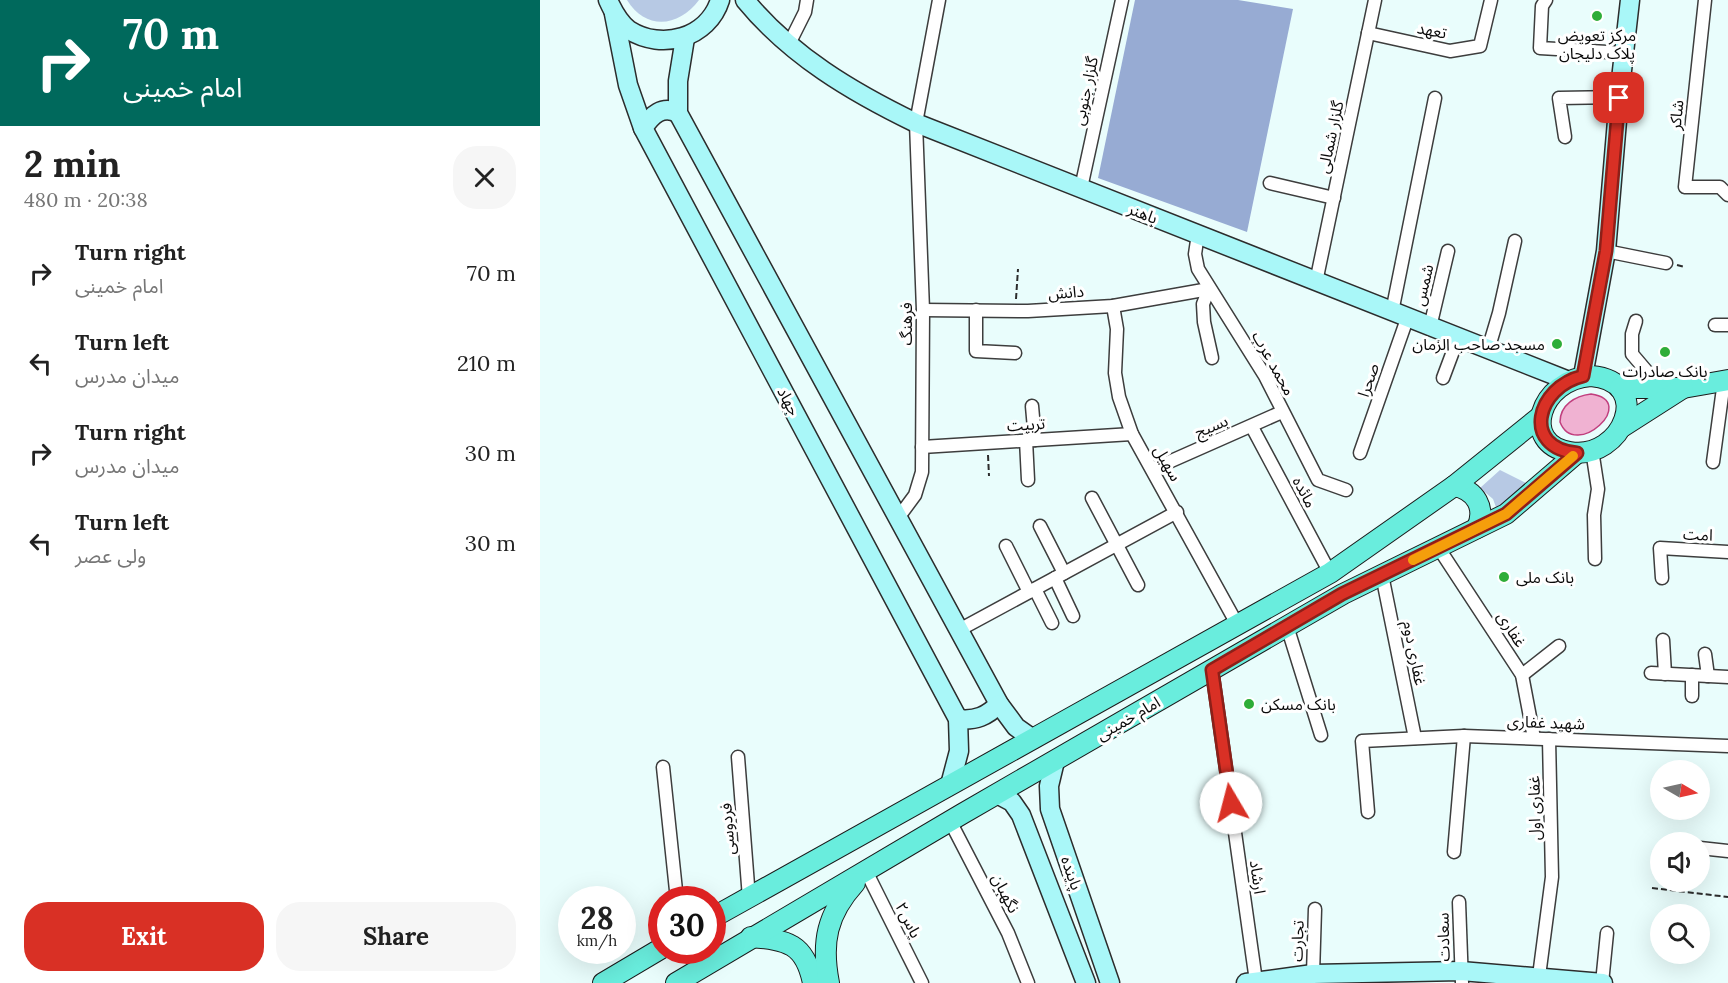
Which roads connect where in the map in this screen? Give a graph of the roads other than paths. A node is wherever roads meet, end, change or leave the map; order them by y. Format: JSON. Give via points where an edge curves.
{"nodes":[{"id":1,"x":720,"y":0,"type":"edge"},
{"id":2,"x":745,"y":0,"type":"edge"},
{"id":3,"x":807,"y":0,"type":"edge"},
{"id":4,"x":939,"y":0,"type":"edge"},
{"id":5,"x":1122,"y":0,"type":"edge"},
{"id":6,"x":1375,"y":0,"type":"edge"},
{"id":7,"x":1491,"y":0,"type":"edge"},
{"id":8,"x":1546,"y":0,"type":"edge"},
{"id":9,"x":1630,"y":0,"type":"edge"},
{"id":10,"x":1705,"y":0,"type":"edge"},
{"id":11,"x":611,"y":7,"type":"edge"},
{"id":12,"x":1368,"y":33,"type":"junction"},
{"id":13,"x":685,"y":38,"type":"junction"},
{"id":14,"x":789,"y":44,"type":"junction"},
{"id":15,"x":1624,"y":53,"type":"junction"},
{"id":16,"x":1435,"y":98,"type":"dead end"},
{"id":17,"x":1619,"y":98,"type":"junction"},
{"id":18,"x":678,"y":113,"type":"junction"},
{"id":19,"x":916,"y":123,"type":"junction"},
{"id":20,"x":643,"y":128,"type":"junction"},
{"id":21,"x":1565,"y":137,"type":"dead end"},
{"id":22,"x":1270,"y":183,"type":"dead end"},
{"id":23,"x":1081,"y":188,"type":"junction"},
{"id":24,"x":1728,"y":195,"type":"edge"},
{"id":25,"x":1334,"y":198,"type":"junction"},
{"id":26,"x":1198,"y":234,"type":"junction"},
{"id":27,"x":1515,"y":242,"type":"dead end"},
{"id":28,"x":1448,"y":251,"type":"dead end"},
{"id":29,"x":1606,"y":251,"type":"junction"},
{"id":30,"x":1666,"y":263,"type":"dead end"},
{"id":31,"x":1316,"y":282,"type":"junction"},
{"id":32,"x":1209,"y":289,"type":"junction"},
{"id":33,"x":1113,"y":306,"type":"junction"},
{"id":34,"x":923,"y":310,"type":"junction"},
{"id":35,"x":976,"y":310,"type":"junction"},
{"id":36,"x":1399,"y":316,"type":"junction"},
{"id":37,"x":1636,"y":321,"type":"dead end"},
{"id":38,"x":1430,"y":327,"type":"junction"},
{"id":39,"x":1458,"y":338,"type":"junction"},
{"id":40,"x":1488,"y":350,"type":"junction"},
{"id":41,"x":1015,"y":353,"type":"dead end"},
{"id":42,"x":1212,"y":358,"type":"dead end"},
{"id":43,"x":1443,"y":378,"type":"dead end"},
{"id":44,"x":1576,"y":379,"type":"junction"},
{"id":45,"x":1726,"y":380,"type":"edge"},
{"id":46,"x":1653,"y":387,"type":"junction"},
{"id":47,"x":1620,"y":388,"type":"junction"},
{"id":48,"x":1683,"y":388,"type":"junction"},
{"id":49,"x":1032,"y":406,"type":"dead end"},
{"id":50,"x":1282,"y":412,"type":"junction"},
{"id":51,"x":1541,"y":416,"type":"junction"},
{"id":52,"x":1723,"y":419,"type":"edge"},
{"id":53,"x":1252,"y":427,"type":"junction"},
{"id":54,"x":1622,"y":427,"type":"junction"},
{"id":55,"x":1132,"y":434,"type":"junction"},
{"id":56,"x":1030,"y":440,"type":"junction"},
{"id":57,"x":922,"y":447,"type":"junction"},
{"id":58,"x":1585,"y":451,"type":"junction"},
{"id":59,"x":1360,"y":453,"type":"dead end"},
{"id":60,"x":1713,"y":462,"type":"dead end"},
{"id":61,"x":1153,"y":470,"type":"junction"},
{"id":62,"x":1028,"y":480,"type":"dead end"},
{"id":63,"x":1454,"y":486,"type":"junction"},
{"id":64,"x":1346,"y":490,"type":"dead end"},
{"id":65,"x":1092,"y":498,"type":"dead end"},
{"id":66,"x":1177,"y":512,"type":"junction"},
{"id":67,"x":898,"y":518,"type":"junction"},
{"id":68,"x":1040,"y":526,"type":"dead end"},
{"id":69,"x":1477,"y":528,"type":"junction"},
{"id":70,"x":1116,"y":545,"type":"junction"},
{"id":71,"x":1006,"y":546,"type":"dead end"},
{"id":72,"x":1438,"y":547,"type":"junction"},
{"id":73,"x":1728,"y":552,"type":"edge"},
{"id":74,"x":1595,"y":559,"type":"dead end"},
{"id":75,"x":1330,"y":573,"type":"junction"},
{"id":76,"x":1060,"y":575,"type":"junction"},
{"id":77,"x":1382,"y":575,"type":"junction"},
{"id":78,"x":1662,"y":578,"type":"dead end"},
{"id":79,"x":1138,"y":585,"type":"dead end"},
{"id":80,"x":1032,"y":590,"type":"junction"},
{"id":81,"x":1073,"y":616,"type":"dead end"},
{"id":82,"x":1052,"y":623,"type":"dead end"},
{"id":83,"x":1238,"y":624,"type":"junction"},
{"id":84,"x":1287,"y":626,"type":"junction"},
{"id":85,"x":959,"y":630,"type":"junction"},
{"id":86,"x":1663,"y":640,"type":"dead end"},
{"id":87,"x":1559,"y":646,"type":"dead end"},
{"id":88,"x":1705,"y":654,"type":"dead end"},
{"id":89,"x":1212,"y":670,"type":"junction"},
{"id":90,"x":1651,"y":673,"type":"dead end"},
{"id":91,"x":1665,"y":674,"type":"junction"},
{"id":92,"x":1522,"y":675,"type":"junction"},
{"id":93,"x":1692,"y":675,"type":"junction"},
{"id":94,"x":1708,"y":676,"type":"junction"},
{"id":95,"x":1728,"y":677,"type":"edge"},
{"id":96,"x":1692,"y":696,"type":"dead end"},
{"id":97,"x":999,"y":704,"type":"junction"},
{"id":98,"x":958,"y":719,"type":"junction"},
{"id":99,"x":1321,"y":735,"type":"dead end"},
{"id":100,"x":1464,"y":736,"type":"junction"},
{"id":101,"x":1415,"y":738,"type":"junction"},
{"id":102,"x":1534,"y":738,"type":"junction"},
{"id":103,"x":1033,"y":739,"type":"junction"},
{"id":104,"x":1549,"y":739,"type":"junction"},
{"id":105,"x":1728,"y":746,"type":"edge"},
{"id":106,"x":738,"y":757,"type":"dead end"},
{"id":107,"x":1055,"y":760,"type":"junction"},
{"id":108,"x":663,"y":767,"type":"dead end"},
{"id":109,"x":950,"y":785,"type":"junction"},
{"id":110,"x":997,"y":794,"type":"junction"},
{"id":111,"x":1368,"y":812,"type":"dead end"},
{"id":112,"x":950,"y":821,"type":"junction"},
{"id":113,"x":1710,"y":849,"type":"edge"},
{"id":114,"x":1728,"y":851,"type":"edge"},
{"id":115,"x":1454,"y":852,"type":"dead end"},
{"id":116,"x":866,"y":871,"type":"junction"},
{"id":117,"x":676,"y":886,"type":"edge"},
{"id":118,"x":749,"y":898,"type":"junction"},
{"id":119,"x":1459,"y":902,"type":"dead end"},
{"id":120,"x":1315,"y":909,"type":"dead end"},
{"id":121,"x":726,"y":910,"type":"edge"},
{"id":122,"x":1607,"y":933,"type":"dead end"},
{"id":123,"x":751,"y":937,"type":"junction"},
{"id":124,"x":825,"y":939,"type":"junction"},
{"id":125,"x":800,"y":950,"type":"junction"},
{"id":126,"x":648,"y":956,"type":"edge"},
{"id":127,"x":1539,"y":976,"type":"junction"},
{"id":128,"x":1321,"y":977,"type":"edge"},
{"id":129,"x":1461,"y":977,"type":"edge"},
{"id":130,"x":1559,"y":981,"type":"edge"},
{"id":131,"x":1251,"y":982,"type":"edge"},
{"id":132,"x":603,"y":983,"type":"edge"},
{"id":133,"x":676,"y":983,"type":"edge"},
{"id":134,"x":813,"y":983,"type":"edge"},
{"id":135,"x":829,"y":983,"type":"edge"},
{"id":136,"x":922,"y":983,"type":"edge"},
{"id":137,"x":1028,"y":983,"type":"edge"},
{"id":138,"x":1086,"y":983,"type":"edge"},
{"id":139,"x":1110,"y":983,"type":"edge"},
{"id":140,"x":1603,"y":983,"type":"edge"}],
"edges":[{"from":1,"to":13,"type":"street","via":[[709,21]]},
{"from":2,"to":14,"type":"street","name":"باهنر"},
{"from":3,"to":14,"type":"street"},
{"from":4,"to":19,"type":"street","name":"فرهنگ"},
{"from":5,"to":23,"type":"street","name":"گلزار جنوبی"},
{"from":6,"to":12,"type":"street","name":"گلزار شمالی"},
{"from":7,"to":12,"type":"street","name":"تعهد","via":[[1480,46],[1450,51]]},
{"from":8,"to":15,"type":"street","via":[[1542,6],[1539,48]]},
{"from":9,"to":15,"type":"street"},
{"from":10,"to":24,"type":"street","name":"شاکر","via":[[1685,187],[1720,187]]},
{"from":11,"to":13,"type":"street","via":[[628,29],[645,38]]},
{"from":11,"to":20,"type":"street","name":"جهاد","via":[[628,86]]},
{"from":12,"to":25,"type":"street","name":"گلزار شمالی"},
{"from":13,"to":18,"type":"street"},
{"from":14,"to":19,"type":"street","name":"باهنر","via":[[822,72]]},
{"from":15,"to":17,"type":"street"},
{"from":16,"to":36,"type":"street","name":"صحرا"},
{"from":17,"to":21,"type":"street","via":[[1559,98]]},
{"from":17,"to":29,"type":"street"},
{"from":18,"to":20,"type":"street","via":[[662,110]]},
{"from":18,"to":67,"type":"street"},
{"from":19,"to":23,"type":"street","name":"باهنر"},
{"from":19,"to":34,"type":"street","name":"فرهنگ"},
{"from":20,"to":98,"type":"street","name":"جهاد"},
{"from":22,"to":25,"type":"street"},
{"from":23,"to":26,"type":"street","name":"باهنر"},
{"from":25,"to":31,"type":"street","name":"گلزار شمالی"},
{"from":26,"to":31,"type":"street","name":"باهنر"},
{"from":26,"to":32,"type":"street","name":"محمد عرب","via":[[1195,255]]},
{"from":27,"to":40,"type":"street"},
{"from":28,"to":38,"type":"street","name":"شمس"},
{"from":29,"to":30,"type":"street"},
{"from":29,"to":44,"type":"street"},
{"from":31,"to":36,"type":"street","name":"باهنر"},
{"from":32,"to":33,"type":"street","name":"دانش"},
{"from":32,"to":42,"type":"street","via":[[1203,304]]},
{"from":32,"to":50,"type":"street","name":"محمد عرب","via":[[1265,376]]},
{"from":33,"to":35,"type":"street","name":"دانش"},
{"from":33,"to":55,"type":"street","name":"سهیل","via":[[1117,329],[1115,374]]},
{"from":34,"to":35,"type":"street","name":"دانش"},
{"from":34,"to":57,"type":"street","name":"فرهنگ"},
{"from":35,"to":41,"type":"street","via":[[976,351]]},
{"from":36,"to":38,"type":"street","name":"باهنر"},
{"from":36,"to":59,"type":"street","name":"صحرا"},
{"from":37,"to":46,"type":"street","via":[[1632,354],[1649,374]]},
{"from":38,"to":39,"type":"street","name":"باهنر"},
{"from":39,"to":40,"type":"street","name":"باهنر"},
{"from":39,"to":43,"type":"street"},
{"from":40,"to":44,"type":"street","name":"باهنر"},
{"from":44,"to":47,"type":"main road","via":[[1606,379]]},
{"from":44,"to":51,"type":"main road","via":[[1551,395]]},
{"from":45,"to":48,"type":"main road"},
{"from":45,"to":52,"type":"street"},
{"from":46,"to":47,"type":"main road"},
{"from":46,"to":48,"type":"main road"},
{"from":47,"to":54,"type":"main road","via":[[1627,404]]},
{"from":48,"to":54,"type":"main road"},
{"from":49,"to":56,"type":"street"},
{"from":50,"to":53,"type":"street","name":"بسیج"},
{"from":50,"to":64,"type":"street","name":"محمد عرب","via":[[1318,480]]},
{"from":51,"to":58,"type":"main road","via":[[1548,440],[1562,450]]},
{"from":51,"to":63,"type":"main road","name":"امام خمینی"},
{"from":52,"to":60,"type":"street"},
{"from":53,"to":61,"type":"street","name":"بسیج"},
{"from":53,"to":75,"type":"street","name":"مائده"},
{"from":54,"to":58,"type":"main road","via":[[1612,439]]},
{"from":55,"to":56,"type":"street","name":"تربیت"},
{"from":55,"to":61,"type":"street","name":"سهیل"},
{"from":56,"to":57,"type":"street","name":"تربیت"},
{"from":56,"to":62,"type":"street"},
{"from":57,"to":67,"type":"street","name":"فرهنگ","via":[[915,495]]},
{"from":58,"to":69,"type":"main road","name":"امام خمینی","via":[[1506,514]]},
{"from":58,"to":74,"type":"street","via":[[1598,489]]},
{"from":61,"to":66,"type":"street","name":"سهیل"},
{"from":63,"to":69,"type":"main road","via":[[1476,497],[1481,512]]},
{"from":63,"to":75,"type":"main road","name":"امام خمینی"},
{"from":65,"to":70,"type":"street"},
{"from":66,"to":70,"type":"street"},
{"from":66,"to":83,"type":"street","name":"سهیل"},
{"from":67,"to":85,"type":"street"},
{"from":68,"to":76,"type":"street"},
{"from":69,"to":72,"type":"main road","name":"امام خمینی"},
{"from":70,"to":76,"type":"street"},
{"from":70,"to":79,"type":"street"},
{"from":71,"to":80,"type":"street"},
{"from":72,"to":77,"type":"main road","name":"امام خمینی"},
{"from":72,"to":92,"type":"street","name":"غفاری"},
{"from":73,"to":78,"type":"street","name":"امت","via":[[1660,548]]},
{"from":75,"to":83,"type":"main road","name":"امام خمینی"},
{"from":76,"to":80,"type":"street"},
{"from":76,"to":81,"type":"street"},
{"from":77,"to":84,"type":"main road","name":"امام خمینی"},
{"from":77,"to":101,"type":"street","name":"غفاری دوم"},
{"from":80,"to":82,"type":"street"},
{"from":80,"to":85,"type":"street"},
{"from":83,"to":103,"type":"main road","name":"امام خمینی"},
{"from":84,"to":89,"type":"main road","name":"امام خمینی"},
{"from":84,"to":99,"type":"street"},
{"from":85,"to":97,"type":"street"},
{"from":86,"to":91,"type":"street"},
{"from":87,"to":92,"type":"street"},
{"from":88,"to":94,"type":"street"},
{"from":89,"to":107,"type":"main road","name":"امام خمینی"},
{"from":89,"to":131,"type":"street","name":"ارشاد"},
{"from":90,"to":91,"type":"street"},
{"from":91,"to":93,"type":"street"},
{"from":92,"to":102,"type":"street","name":"غفاری"},
{"from":93,"to":94,"type":"street"},
{"from":93,"to":96,"type":"street"},
{"from":94,"to":95,"type":"street"},
{"from":97,"to":98,"type":"street","via":[[981,718]]},
{"from":97,"to":103,"type":"street","via":[[1016,727]]},
{"from":98,"to":109,"type":"street","name":"جهاد","via":[[959,751]]},
{"from":100,"to":101,"type":"street","name":"شهید غفاری"},
{"from":100,"to":102,"type":"street","name":"شهید غفاری"},
{"from":100,"to":115,"type":"street"},
{"from":101,"to":111,"type":"street","name":"شهید غفاری","via":[[1362,741]]},
{"from":102,"to":104,"type":"street","name":"شهید غفاری"},
{"from":103,"to":109,"type":"main road","name":"امام خمینی"},
{"from":104,"to":105,"type":"street","name":"شهید غفاری"},
{"from":104,"to":127,"type":"street","name":"غفاری اول","via":[[1552,877]]},
{"from":106,"to":118,"type":"street","name":"فردوسی"},
{"from":107,"to":110,"type":"main road","name":"امام خمینی"},
{"from":107,"to":139,"type":"street","name":"پاینده","via":[[1049,786],[1050,808]]},
{"from":108,"to":117,"type":"street"},
{"from":109,"to":118,"type":"main road","name":"امام خمینی"},
{"from":110,"to":112,"type":"main road","name":"امام خمینی"},
{"from":110,"to":138,"type":"street","name":"پاینده","via":[[1011,802],[1021,815]]},
{"from":112,"to":116,"type":"main road","name":"امام خمینی"},
{"from":112,"to":137,"type":"street","name":"نگهبان","via":[[1008,933]]},
{"from":113,"to":114,"type":"street"},
{"from":116,"to":123,"type":"main road","name":"امام خمینی"},
{"from":116,"to":124,"type":"main road","via":[[842,898]]},
{"from":116,"to":136,"type":"street","name":"یاس۲"},
{"from":118,"to":121,"type":"main road","name":"امام خمینی"},
{"from":119,"to":129,"type":"street","name":"سعادت"},
{"from":120,"to":128,"type":"street","name":"تجارت"},
{"from":122,"to":140,"type":"street"},
{"from":123,"to":125,"type":"main road","via":[[780,940]]},
{"from":123,"to":133,"type":"main road","name":"امام خمینی"},
{"from":124,"to":125,"type":"main road","via":[[812,935],[803,940]]},
{"from":124,"to":135,"type":"main road"},
{"from":125,"to":134,"type":"main road"},
{"from":126,"to":132,"type":"main road"},
{"from":127,"to":129,"type":"street"},
{"from":127,"to":130,"type":"street"},
{"from":128,"to":129,"type":"street"},
{"from":128,"to":131,"type":"street"},
{"from":130,"to":140,"type":"street"}]}
